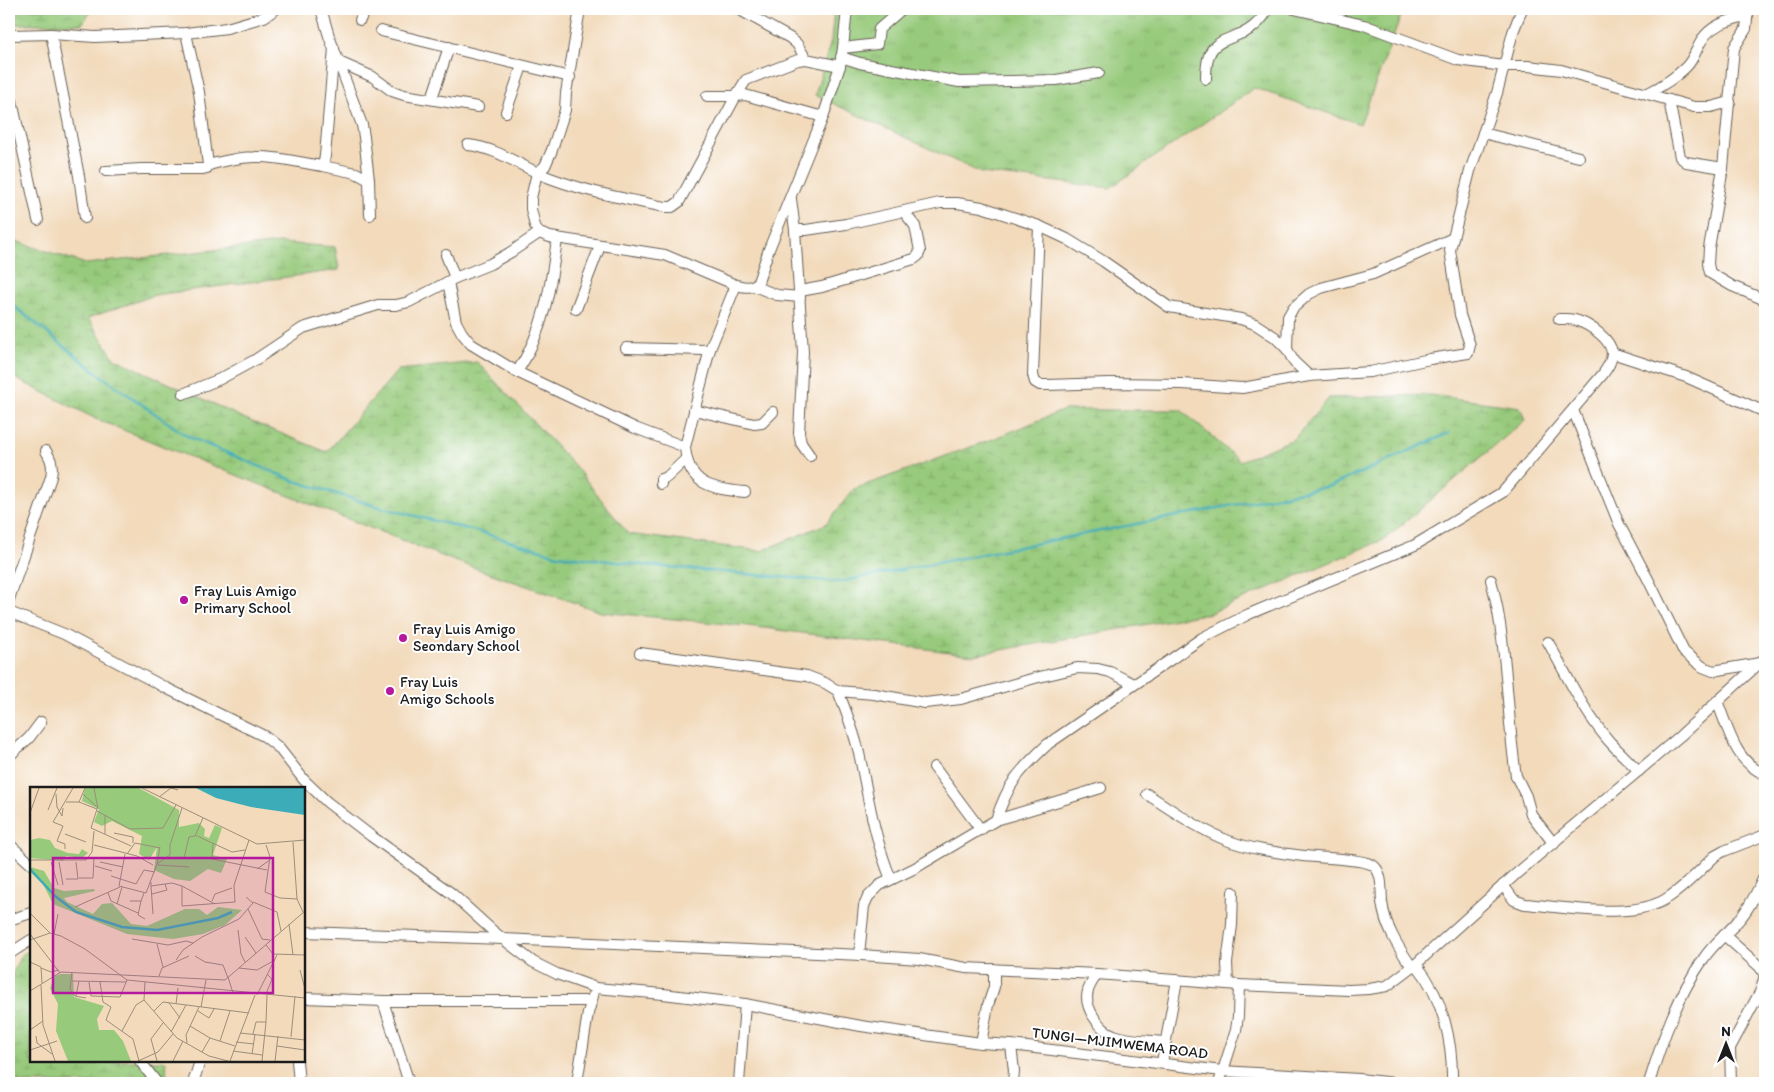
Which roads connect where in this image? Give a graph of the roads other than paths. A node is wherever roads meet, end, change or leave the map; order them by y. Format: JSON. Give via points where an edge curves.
{"nodes":[{"id":1,"x":276,"y":9,"type":"edge"},
{"id":2,"x":321,"y":9,"type":"edge"},
{"id":3,"x":365,"y":9,"type":"edge"},
{"id":4,"x":580,"y":9,"type":"edge"},
{"id":5,"x":738,"y":9,"type":"edge"},
{"id":6,"x":847,"y":9,"type":"edge"},
{"id":7,"x":902,"y":9,"type":"edge"},
{"id":8,"x":1268,"y":9,"type":"edge"},
{"id":9,"x":1294,"y":9,"type":"edge"},
{"id":10,"x":1522,"y":9,"type":"edge"},
{"id":11,"x":1748,"y":12,"type":"edge"},
{"id":12,"x":360,"y":20,"type":"dead end"},
{"id":13,"x":381,"y":31,"type":"dead end"},
{"id":14,"x":186,"y":33,"type":"junction"},
{"id":15,"x":51,"y":34,"type":"junction"},
{"id":16,"x":9,"y":36,"type":"edge"},
{"id":17,"x":449,"y":47,"type":"junction"},
{"id":18,"x":334,"y":48,"type":"junction"},
{"id":19,"x":841,"y":57,"type":"junction"},
{"id":20,"x":806,"y":59,"type":"junction"},
{"id":21,"x":339,"y":62,"type":"junction"},
{"id":22,"x":522,"y":66,"type":"junction"},
{"id":23,"x":1504,"y":66,"type":"junction"},
{"id":24,"x":1099,"y":73,"type":"dead end"},
{"id":25,"x":570,"y":77,"type":"junction"},
{"id":26,"x":1206,"y":78,"type":"dead end"},
{"id":27,"x":9,"y":92,"type":"edge"},
{"id":28,"x":1648,"y":93,"type":"junction"},
{"id":29,"x":707,"y":96,"type":"dead end"},
{"id":30,"x":736,"y":96,"type":"junction"},
{"id":31,"x":432,"y":98,"type":"junction"},
{"id":32,"x":1669,"y":100,"type":"junction"},
{"id":33,"x":1730,"y":102,"type":"junction"},
{"id":34,"x":478,"y":107,"type":"dead end"},
{"id":35,"x":506,"y":112,"type":"dead end"},
{"id":36,"x":822,"y":117,"type":"junction"},
{"id":37,"x":1483,"y":133,"type":"junction"},
{"id":38,"x":468,"y":145,"type":"dead end"},
{"id":39,"x":1579,"y":157,"type":"dead end"},
{"id":40,"x":208,"y":165,"type":"junction"},
{"id":41,"x":323,"y":166,"type":"junction"},
{"id":42,"x":1723,"y":168,"type":"junction"},
{"id":43,"x":106,"y":172,"type":"dead end"},
{"id":44,"x":537,"y":173,"type":"junction"},
{"id":45,"x":368,"y":180,"type":"junction"},
{"id":46,"x":791,"y":198,"type":"junction"},
{"id":47,"x":904,"y":212,"type":"junction"},
{"id":48,"x":370,"y":215,"type":"dead end"},
{"id":49,"x":85,"y":218,"type":"dead end"},
{"id":50,"x":38,"y":220,"type":"dead end"},
{"id":51,"x":1039,"y":226,"type":"junction"},
{"id":52,"x":795,"y":230,"type":"junction"},
{"id":53,"x":539,"y":232,"type":"junction"},
{"id":54,"x":1453,"y":238,"type":"junction"},
{"id":55,"x":557,"y":239,"type":"junction"},
{"id":56,"x":600,"y":246,"type":"junction"},
{"id":57,"x":446,"y":255,"type":"dead end"},
{"id":58,"x":452,"y":280,"type":"junction"},
{"id":59,"x":736,"y":285,"type":"junction"},
{"id":60,"x":754,"y":286,"type":"junction"},
{"id":61,"x":800,"y":294,"type":"junction"},
{"id":62,"x":1765,"y":300,"type":"edge"},
{"id":63,"x":576,"y":309,"type":"dead end"},
{"id":64,"x":1559,"y":320,"type":"dead end"},
{"id":65,"x":626,"y":348,"type":"dead end"},
{"id":66,"x":1287,"y":348,"type":"junction"},
{"id":67,"x":710,"y":349,"type":"junction"},
{"id":68,"x":1612,"y":353,"type":"junction"},
{"id":69,"x":517,"y":372,"type":"junction"},
{"id":70,"x":1309,"y":376,"type":"junction"},
{"id":71,"x":183,"y":394,"type":"dead end"},
{"id":72,"x":694,"y":410,"type":"junction"},
{"id":73,"x":1573,"y":410,"type":"junction"},
{"id":74,"x":773,"y":412,"type":"dead end"},
{"id":75,"x":1765,"y":412,"type":"edge"},
{"id":76,"x":685,"y":447,"type":"junction"},
{"id":77,"x":46,"y":451,"type":"dead end"},
{"id":78,"x":810,"y":456,"type":"dead end"},
{"id":79,"x":686,"y":459,"type":"junction"},
{"id":80,"x":661,"y":484,"type":"dead end"},
{"id":81,"x":745,"y":492,"type":"dead end"},
{"id":82,"x":1491,"y":580,"type":"dead end"},
{"id":83,"x":9,"y":599,"type":"edge"},
{"id":84,"x":9,"y":612,"type":"edge"},
{"id":85,"x":1548,"y":642,"type":"dead end"},
{"id":86,"x":640,"y":653,"type":"dead end"},
{"id":87,"x":1762,"y":660,"type":"edge"},
{"id":88,"x":1134,"y":684,"type":"junction"},
{"id":89,"x":838,"y":691,"type":"junction"},
{"id":90,"x":1717,"y":701,"type":"junction"},
{"id":91,"x":42,"y":722,"type":"dead end"},
{"id":92,"x":9,"y":756,"type":"edge"},
{"id":93,"x":934,"y":767,"type":"dead end"},
{"id":94,"x":1638,"y":771,"type":"junction"},
{"id":95,"x":1765,"y":774,"type":"edge"},
{"id":96,"x":1101,"y":788,"type":"dead end"},
{"id":97,"x":1147,"y":794,"type":"dead end"},
{"id":98,"x":996,"y":820,"type":"junction"},
{"id":99,"x":982,"y":830,"type":"junction"},
{"id":100,"x":1765,"y":835,"type":"edge"},
{"id":101,"x":9,"y":844,"type":"edge"},
{"id":102,"x":1554,"y":844,"type":"junction"},
{"id":103,"x":30,"y":863,"type":"edge"},
{"id":104,"x":1765,"y":875,"type":"edge"},
{"id":105,"x":891,"y":879,"type":"junction"},
{"id":106,"x":1503,"y":886,"type":"junction"},
{"id":107,"x":1234,"y":892,"type":"dead end"},
{"id":108,"x":30,"y":913,"type":"edge"},
{"id":109,"x":9,"y":920,"type":"edge"},
{"id":110,"x":305,"y":928,"type":"edge"},
{"id":111,"x":305,"y":932,"type":"edge"},
{"id":112,"x":317,"y":933,"type":"junction"},
{"id":113,"x":1724,"y":935,"type":"junction"},
{"id":114,"x":503,"y":939,"type":"junction"},
{"id":115,"x":30,"y":941,"type":"edge"},
{"id":116,"x":9,"y":954,"type":"edge"},
{"id":117,"x":859,"y":955,"type":"junction"},
{"id":118,"x":1414,"y":966,"type":"junction"},
{"id":119,"x":994,"y":970,"type":"junction"},
{"id":120,"x":1097,"y":974,"type":"junction"},
{"id":121,"x":1177,"y":980,"type":"junction"},
{"id":122,"x":1228,"y":984,"type":"junction"},
{"id":123,"x":1239,"y":985,"type":"junction"},
{"id":124,"x":596,"y":988,"type":"junction"},
{"id":125,"x":305,"y":998,"type":"edge"},
{"id":126,"x":383,"y":1001,"type":"junction"},
{"id":127,"x":591,"y":1001,"type":"junction"},
{"id":128,"x":745,"y":1004,"type":"junction"},
{"id":129,"x":1164,"y":1042,"type":"junction"},
{"id":130,"x":981,"y":1043,"type":"junction"},
{"id":131,"x":1011,"y":1045,"type":"junction"},
{"id":132,"x":141,"y":1062,"type":"edge"},
{"id":133,"x":200,"y":1062,"type":"edge"},
{"id":134,"x":297,"y":1062,"type":"edge"},
{"id":135,"x":1162,"y":1062,"type":"junction"},
{"id":136,"x":1222,"y":1071,"type":"junction"},
{"id":137,"x":157,"y":1083,"type":"edge"},
{"id":138,"x":194,"y":1083,"type":"edge"},
{"id":139,"x":299,"y":1083,"type":"edge"},
{"id":140,"x":409,"y":1083,"type":"edge"},
{"id":141,"x":577,"y":1083,"type":"edge"},
{"id":142,"x":739,"y":1083,"type":"edge"},
{"id":143,"x":1013,"y":1083,"type":"edge"},
{"id":144,"x":1218,"y":1083,"type":"edge"},
{"id":145,"x":1394,"y":1083,"type":"edge"},
{"id":146,"x":1452,"y":1083,"type":"edge"},
{"id":147,"x":1649,"y":1083,"type":"edge"},
{"id":148,"x":1731,"y":1083,"type":"edge"}],
"edges":[{"from":1,"to":14,"type":"street","via":[[264,17],[227,28]]},
{"from":2,"to":18,"type":"street"},
{"from":3,"to":12,"type":"street"},
{"from":4,"to":25,"type":"street"},
{"from":5,"to":20,"type":"street","via":[[790,38]]},
{"from":6,"to":19,"type":"street"},
{"from":7,"to":19,"type":"street","via":[[879,29],[876,44]]},
{"from":8,"to":26,"type":"street","via":[[1253,27],[1226,38],[1211,50]]},
{"from":9,"to":23,"type":"street","via":[[1364,24],[1458,60]]},
{"from":10,"to":23,"type":"street"},
{"from":11,"to":28,"type":"street","via":[[1710,31],[1687,66],[1666,84]]},
{"from":11,"to":33,"type":"street","via":[[1746,29],[1734,48]]},
{"from":13,"to":17,"type":"street"},
{"from":14,"to":15,"type":"street","via":[[95,37]]},
{"from":14,"to":40,"type":"street","via":[[199,92]]},
{"from":15,"to":16,"type":"street"},
{"from":15,"to":49,"type":"street"},
{"from":17,"to":22,"type":"street"},
{"from":17,"to":31,"type":"street"},
{"from":18,"to":21,"type":"street"},
{"from":18,"to":41,"type":"street"},
{"from":19,"to":20,"type":"street"},
{"from":19,"to":24,"type":"street","via":[[959,82],[1056,80]]},
{"from":19,"to":36,"type":"street"},
{"from":20,"to":30,"type":"street","via":[[746,80]]},
{"from":21,"to":31,"type":"street","via":[[373,77],[392,91]]},
{"from":21,"to":45,"type":"street","via":[[362,125]]},
{"from":22,"to":25,"type":"street"},
{"from":22,"to":35,"type":"street"},
{"from":23,"to":28,"type":"street","via":[[1561,70]]},
{"from":23,"to":37,"type":"street"},
{"from":25,"to":44,"type":"street","via":[[565,110],[552,150],[545,166]]},
{"from":27,"to":50,"type":"street"},
{"from":28,"to":32,"type":"street"},
{"from":29,"to":30,"type":"street"},
{"from":30,"to":36,"type":"street","via":[[745,95]]},
{"from":30,"to":44,"type":"street","via":[[679,202],[672,207],[608,196]]},
{"from":31,"to":34,"type":"street"},
{"from":32,"to":33,"type":"street","via":[[1702,108]]},
{"from":32,"to":42,"type":"street","via":[[1680,157],[1686,162]]},
{"from":33,"to":42,"type":"street"},
{"from":36,"to":46,"type":"street"},
{"from":37,"to":39,"type":"street"},
{"from":37,"to":54,"type":"street","via":[[1462,197]]},
{"from":38,"to":44,"type":"street","via":[[494,150]]},
{"from":40,"to":41,"type":"street","via":[[255,157]]},
{"from":40,"to":43,"type":"street","via":[[203,169]]},
{"from":41,"to":45,"type":"street","via":[[356,172]]},
{"from":42,"to":62,"type":"street","via":[[1709,248],[1710,273]]},
{"from":44,"to":53,"type":"street","via":[[531,210]]},
{"from":45,"to":48,"type":"street"},
{"from":46,"to":52,"type":"street"},
{"from":46,"to":60,"type":"street"},
{"from":47,"to":51,"type":"street","via":[[958,203],[982,207]]},
{"from":47,"to":52,"type":"street"},
{"from":47,"to":61,"type":"street","via":[[915,226],[918,256]]},
{"from":51,"to":66,"type":"street","via":[[1103,261],[1169,308],[1241,319],[1255,324]]},
{"from":51,"to":70,"type":"street","via":[[1033,375],[1040,385],[1182,384],[1242,388]]},
{"from":52,"to":61,"type":"street"},
{"from":53,"to":55,"type":"street"},
{"from":53,"to":58,"type":"street","via":[[497,260]]},
{"from":54,"to":66,"type":"street","via":[[1373,274],[1309,294],[1292,308],[1288,317]]},
{"from":54,"to":70,"type":"street","via":[[1450,250],[1460,315],[1470,345],[1468,353],[1370,372]]},
{"from":55,"to":56,"type":"street"},
{"from":55,"to":69,"type":"street","via":[[552,282],[543,318]]},
{"from":56,"to":59,"type":"street","via":[[664,256]]},
{"from":56,"to":63,"type":"street"},
{"from":57,"to":58,"type":"street"},
{"from":58,"to":69,"type":"street","via":[[456,322],[462,333],[471,344]]},
{"from":58,"to":71,"type":"street","via":[[409,302],[378,305],[303,328],[255,360]]},
{"from":59,"to":60,"type":"street"},
{"from":59,"to":67,"type":"street"},
{"from":60,"to":61,"type":"street","via":[[777,295]]},
{"from":61,"to":78,"type":"street","via":[[803,352],[799,433],[801,443]]},
{"from":64,"to":68,"type":"street","via":[[1579,321],[1590,327],[1607,340]]},
{"from":65,"to":67,"type":"street"},
{"from":66,"to":70,"type":"street","via":[[1294,362]]},
{"from":67,"to":72,"type":"street"},
{"from":68,"to":73,"type":"street","via":[[1611,363]]},
{"from":68,"to":75,"type":"street","via":[[1686,377]]},
{"from":69,"to":76,"type":"street","via":[[635,428]]},
{"from":72,"to":74,"type":"street","via":[[754,424],[762,423]]},
{"from":72,"to":76,"type":"street"},
{"from":73,"to":87,"type":"street","via":[[1618,524],[1684,652],[1703,667],[1713,670]]},
{"from":73,"to":88,"type":"street","via":[[1503,492],[1415,545],[1248,614],[1202,638]]},
{"from":76,"to":79,"type":"street"},
{"from":77,"to":83,"type":"street","via":[[52,460],[51,477]]},
{"from":79,"to":80,"type":"street","via":[[662,479]]},
{"from":79,"to":81,"type":"street","via":[[690,470],[704,484]]},
{"from":82,"to":102,"type":"street","via":[[1501,632],[1516,776],[1531,814]]},
{"from":84,"to":114,"type":"street","name":"TUNGI—MJIMWEMA ROAD","via":[[64,634],[264,736],[278,747],[304,780],[327,802],[451,893]]},
{"from":85,"to":94,"type":"street","via":[[1593,720]]},
{"from":86,"to":89,"type":"street","via":[[807,676]]},
{"from":87,"to":90,"type":"street"},
{"from":88,"to":89,"type":"street","via":[[1110,672],[1089,667],[1034,678],[952,701],[925,703]]},
{"from":88,"to":98,"type":"street","via":[[1048,744],[1029,762],[1014,778]]},
{"from":89,"to":105,"type":"street","via":[[858,751],[874,827]]},
{"from":90,"to":94,"type":"street"},
{"from":90,"to":95,"type":"street","via":[[1741,756],[1747,764]]},
{"from":91,"to":92,"type":"street"},
{"from":93,"to":99,"type":"street"},
{"from":94,"to":102,"type":"street"},
{"from":96,"to":98,"type":"street"},
{"from":97,"to":118,"type":"street","via":[[1181,816],[1253,848],[1373,864],[1378,871],[1389,930]]},
{"from":98,"to":99,"type":"street"},
{"from":99,"to":105,"type":"street"},
{"from":100,"to":106,"type":"street","via":[[1724,850],[1669,898],[1644,908],[1606,910],[1525,904],[1514,900]]},
{"from":101,"to":103,"type":"street"},
{"from":102,"to":106,"type":"street"},
{"from":104,"to":113,"type":"street","via":[[1748,908]]},
{"from":105,"to":117,"type":"street","via":[[873,890],[864,906]]},
{"from":106,"to":118,"type":"street"},
{"from":107,"to":122,"type":"street"},
{"from":108,"to":109,"type":"street"},
{"from":110,"to":112,"type":"street"},
{"from":111,"to":112,"type":"street"},
{"from":112,"to":114,"type":"street"},
{"from":113,"to":147,"type":"street","via":[[1688,982]]},
{"from":113,"to":148,"type":"street","via":[[1765,974],[1761,990],[1730,1048]]},
{"from":114,"to":117,"type":"street"},
{"from":114,"to":124,"type":"street","name":"TUNGI—MJIMWEMA ROAD","via":[[533,962]]},
{"from":115,"to":116,"type":"street"},
{"from":117,"to":119,"type":"street","via":[[919,959]]},
{"from":118,"to":123,"type":"street","via":[[1386,986],[1369,989]]},
{"from":118,"to":146,"type":"street","via":[[1432,990],[1450,1038]]},
{"from":119,"to":120,"type":"street"},
{"from":119,"to":130,"type":"street","via":[[994,987]]},
{"from":120,"to":121,"type":"street"},
{"from":120,"to":129,"type":"street","via":[[1087,999],[1094,1018],[1103,1028],[1113,1035]]},
{"from":121,"to":122,"type":"street"},
{"from":121,"to":129,"type":"street"},
{"from":122,"to":123,"type":"street"},
{"from":123,"to":136,"type":"street","via":[[1236,1030]]},
{"from":124,"to":127,"type":"street"},
{"from":124,"to":128,"type":"street","name":"TUNGI—MJIMWEMA ROAD"},
{"from":125,"to":126,"type":"street"},
{"from":126,"to":127,"type":"street"},
{"from":126,"to":140,"type":"street"},
{"from":127,"to":141,"type":"street"},
{"from":128,"to":130,"type":"street","name":"TUNGI—MJIMWEMA ROAD","via":[[844,1023]]},
{"from":128,"to":142,"type":"street"},
{"from":129,"to":135,"type":"street"},
{"from":130,"to":131,"type":"street","name":"TUNGI—MJIMWEMA ROAD"},
{"from":131,"to":135,"type":"street","name":"TUNGI—MJIMWEMA ROAD"},
{"from":131,"to":143,"type":"street"},
{"from":132,"to":137,"type":"street"},
{"from":133,"to":138,"type":"street"},
{"from":134,"to":139,"type":"street"},
{"from":135,"to":136,"type":"street","name":"TUNGI—MJIMWEMA ROAD"},
{"from":136,"to":144,"type":"street"},
{"from":136,"to":145,"type":"street","name":"TUNGI—MJIMWEMA ROAD"}]}
